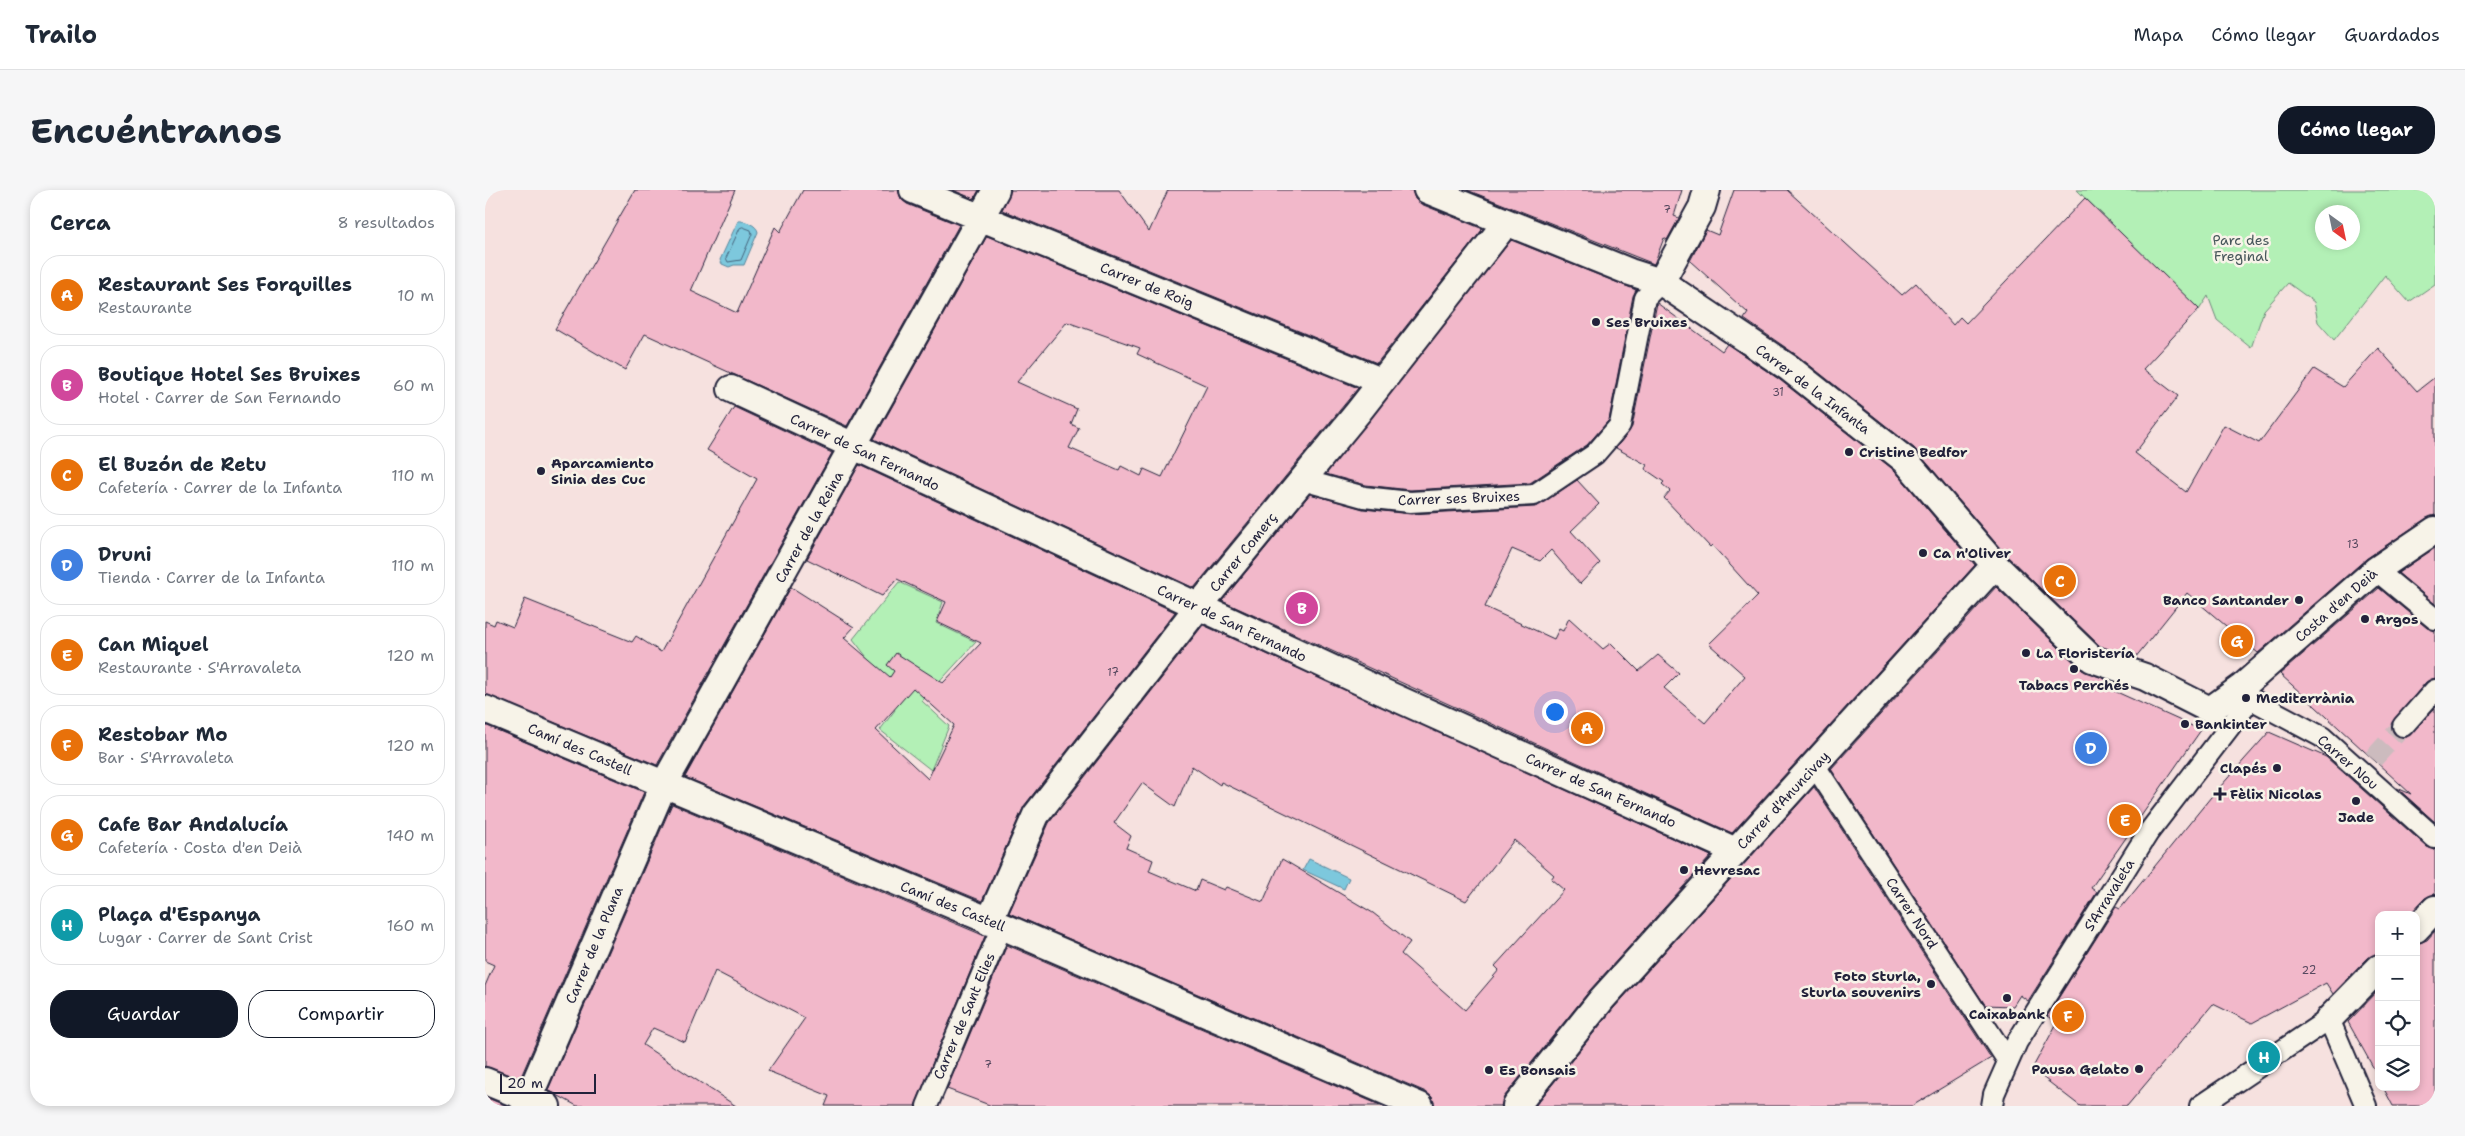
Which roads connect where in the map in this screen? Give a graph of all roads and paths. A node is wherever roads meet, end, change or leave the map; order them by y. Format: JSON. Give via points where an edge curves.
{"nodes":[{"id":1,"x":913,"y":190,"type":"edge"},
{"id":2,"x":995,"y":190,"type":"edge"},
{"id":3,"x":1427,"y":190,"type":"edge"},
{"id":4,"x":1707,"y":190,"type":"edge"},
{"id":5,"x":981,"y":217,"type":"junction"},
{"id":6,"x":1505,"y":223,"type":"junction"},
{"id":7,"x":1661,"y":282,"type":"junction"},
{"id":8,"x":1381,"y":381,"type":"junction"},
{"id":9,"x":731,"y":389,"type":"dead end"},
{"id":10,"x":853,"y":447,"type":"junction"},
{"id":11,"x":1303,"y":480,"type":"junction"},
{"id":12,"x":2435,"y":530,"type":"edge"},
{"id":13,"x":1995,"y":565,"type":"junction"},
{"id":14,"x":2376,"y":570,"type":"junction"},
{"id":15,"x":1198,"y":607,"type":"junction"},
{"id":16,"x":2435,"y":619,"type":"edge"},
{"id":17,"x":2435,"y":690,"type":"edge"},
{"id":18,"x":2247,"y":693,"type":"junction"},
{"id":19,"x":485,"y":709,"type":"edge"},
{"id":20,"x":2403,"y":726,"type":"tunnel mouth"},
{"id":21,"x":1815,"y":766,"type":"junction"},
{"id":22,"x":663,"y":784,"type":"junction"},
{"id":23,"x":2435,"y":838,"type":"edge"},
{"id":24,"x":1736,"y":851,"type":"junction"},
{"id":25,"x":2435,"y":909,"type":"edge"},
{"id":26,"x":995,"y":924,"type":"junction"},
{"id":27,"x":2420,"y":925,"type":"edge"},
{"id":28,"x":2375,"y":972,"type":"edge"},
{"id":29,"x":2329,"y":1019,"type":"junction"},
{"id":30,"x":2008,"y":1061,"type":"junction"},
{"id":31,"x":485,"y":1081,"type":"edge"},
{"id":32,"x":534,"y":1103,"type":"edge"},
{"id":33,"x":927,"y":1106,"type":"edge"},
{"id":34,"x":1420,"y":1106,"type":"edge"},
{"id":35,"x":1516,"y":1106,"type":"edge"},
{"id":36,"x":1992,"y":1106,"type":"edge"},
{"id":37,"x":2199,"y":1106,"type":"edge"},
{"id":38,"x":2366,"y":1106,"type":"edge"}],
"edges":[{"from":1,"to":5,"type":"street","name":"Carrer de Roig"},
{"from":2,"to":5,"type":"street","name":"Carrer de la Reina"},
{"from":3,"to":6,"type":"street","name":"Carrer de la Infanta"},
{"from":4,"to":7,"type":"street"},
{"from":5,"to":8,"type":"street","name":"Carrer de Roig"},
{"from":5,"to":10,"type":"street","name":"Carrer de la Reina"},
{"from":6,"to":7,"type":"street","name":"Carrer de la Infanta"},
{"from":6,"to":8,"type":"street","name":"Carrer Comerç"},
{"from":7,"to":11,"type":"street","name":"Carrer ses Bruixes","via":[[1645,298],[1620,425],[1595,454],[1534,494],[1410,502],[1364,498]]},
{"from":7,"to":13,"type":"street","name":"Carrer de la Infanta","via":[[1789,368],[1905,460]]},
{"from":8,"to":11,"type":"street","name":"Carrer Comerç"},
{"from":9,"to":10,"type":"street","name":"Carrer de San Fernando"},
{"from":10,"to":15,"type":"street","name":"Carrer de San Fernando"},
{"from":10,"to":22,"type":"street","name":"Carrer de la Reina"},
{"from":11,"to":15,"type":"street","name":"Carrer Comerç"},
{"from":12,"to":14,"type":"street","name":"Costa d'en Deià"},
{"from":13,"to":18,"type":"street","name":"Carrer de la Infanta","via":[[2092,659],[2145,677],[2210,710]]},
{"from":13,"to":21,"type":"street","name":"Carrer d'Anuncivay"},
{"from":14,"to":16,"type":"street"},
{"from":14,"to":18,"type":"street","name":"Costa d'en Deià"},
{"from":15,"to":24,"type":"street","name":"Carrer de San Fernando"},
{"from":15,"to":26,"type":"street","name":"Carrer Comerç","via":[[1036,815]]},
{"from":17,"to":20,"type":"street"},
{"from":18,"to":23,"type":"street","name":"Carrer Nou","via":[[2367,766]]},
{"from":18,"to":30,"type":"street","name":"S'Arravaleta","via":[[2148,833]]},
{"from":19,"to":22,"type":"street","name":"Camí des Castell"},
{"from":21,"to":24,"type":"street","name":"Carrer d'Anuncivay"},
{"from":21,"to":30,"type":"street","name":"Carrer Nord"},
{"from":22,"to":26,"type":"street","name":"Camí des Castell"},
{"from":22,"to":32,"type":"street","name":"Carrer de la Plana"},
{"from":24,"to":35,"type":"street","name":"Carrer d'Anuncivay","via":[[1602,999]]},
{"from":25,"to":27,"type":"street"},
{"from":26,"to":33,"type":"street","name":"Carrer de Sant Elies"},
{"from":26,"to":34,"type":"street","name":"Camí des Castell"},
{"from":28,"to":29,"type":"street"},
{"from":29,"to":37,"type":"street"},
{"from":29,"to":38,"type":"street"},
{"from":30,"to":36,"type":"street","name":"S'Arravaleta"},
{"from":31,"to":32,"type":"street"}]}
